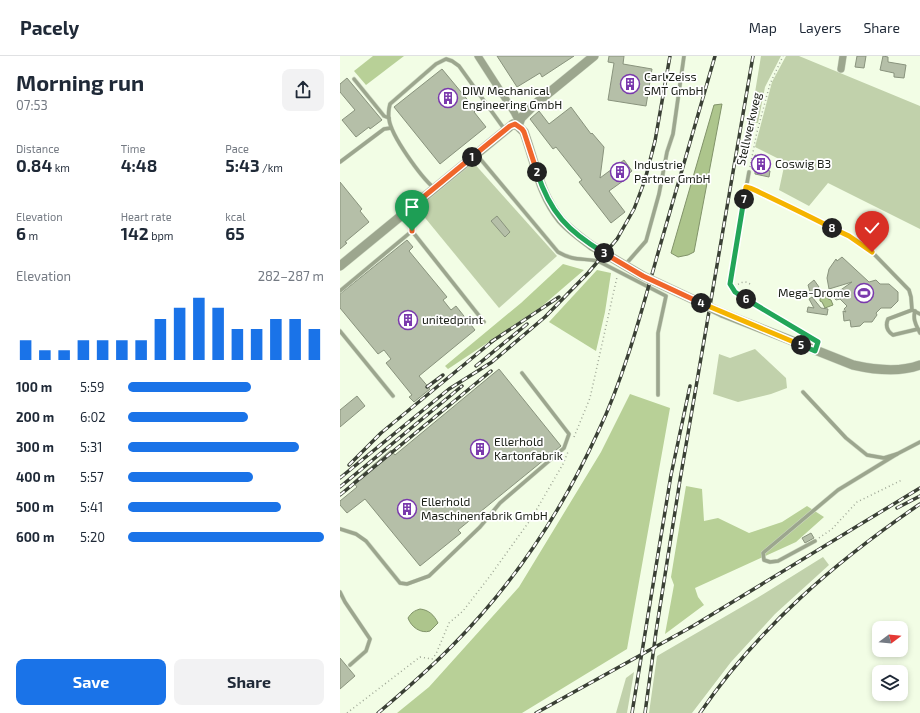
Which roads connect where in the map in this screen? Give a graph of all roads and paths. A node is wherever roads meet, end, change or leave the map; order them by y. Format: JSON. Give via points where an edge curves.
{"nodes":[{"id":1,"x":478,"y":56,"type":"edge"},
{"id":2,"x":594,"y":56,"type":"edge"},
{"id":3,"x":684,"y":56,"type":"edge"},
{"id":4,"x":783,"y":56,"type":"edge"},
{"id":5,"x":843,"y":56,"type":"edge"},
{"id":6,"x":841,"y":69,"type":"dead end"},
{"id":7,"x":354,"y":79,"type":"dead end"},
{"id":8,"x":388,"y":118,"type":"junction"},
{"id":9,"x":518,"y":126,"type":"junction"},
{"id":10,"x":391,"y":128,"type":"junction"},
{"id":11,"x":505,"y":130,"type":"junction"},
{"id":12,"x":476,"y":154,"type":"junction"},
{"id":13,"x":340,"y":162,"type":"edge"},
{"id":14,"x":749,"y":172,"type":"joint"},
{"id":15,"x":746,"y":187,"type":"junction"},
{"id":16,"x":434,"y":188,"type":"junction"},
{"id":17,"x":774,"y":198,"type":"joint"},
{"id":18,"x":404,"y":213,"type":"junction"},
{"id":19,"x":412,"y":231,"type":"junction"},
{"id":20,"x":340,"y":266,"type":"edge"},
{"id":21,"x":619,"y":272,"type":"junction"},
{"id":22,"x":730,"y":284,"type":"junction"},
{"id":23,"x":750,"y":284,"type":"dead end"},
{"id":24,"x":340,"y":291,"type":"edge"},
{"id":25,"x":913,"y":311,"type":"junction"},
{"id":26,"x":920,"y":314,"type":"edge"},
{"id":27,"x":484,"y":322,"type":"dead end"},
{"id":28,"x":340,"y":331,"type":"edge"},
{"id":29,"x":919,"y":331,"type":"edge"},
{"id":30,"x":815,"y":351,"type":"junction"},
{"id":31,"x":920,"y":365,"type":"edge"},
{"id":32,"x":522,"y":373,"type":"dead end"},
{"id":33,"x":803,"y":392,"type":"dead end"},
{"id":34,"x":393,"y":396,"type":"dead end"},
{"id":35,"x":658,"y":396,"type":"dead end"},
{"id":36,"x":572,"y":442,"type":"dead end"},
{"id":37,"x":920,"y":442,"type":"edge"},
{"id":38,"x":569,"y":449,"type":"dead end"},
{"id":39,"x":897,"y":454,"type":"junction"},
{"id":40,"x":902,"y":480,"type":"dead end"},
{"id":41,"x":340,"y":529,"type":"edge"},
{"id":42,"x":815,"y":541,"type":"joint"},
{"id":43,"x":340,"y":592,"type":"edge"},
{"id":44,"x":350,"y":666,"type":"dead end"},
{"id":45,"x":347,"y":713,"type":"edge"}],
"edges":[{"from":1,"to":9,"type":"street","via":[[514,112]]},
{"from":2,"to":9,"type":"street","via":[[534,105],[521,118]]},
{"from":3,"to":21,"type":"lane","via":[[673,134],[646,241]]},
{"from":4,"to":14,"type":"path","name":"Stellwerkweg","via":[[770,84]]},
{"from":5,"to":6,"type":"street"},
{"from":7,"to":8,"type":"lane"},
{"from":8,"to":10,"type":"lane"},
{"from":8,"to":11,"type":"lane","via":[[390,104],[436,64],[446,59],[458,66]]},
{"from":9,"to":11,"type":"street","via":[[513,124]]},
{"from":9,"to":30,"type":"street","bridge":true,"via":[[524,132],[542,186],[553,209],[574,233],[643,276],[722,313]]},
{"from":10,"to":13,"type":"lane","via":[[384,129]]},
{"from":10,"to":16,"type":"lane","via":[[414,164]]},
{"from":11,"to":12,"type":"street"},
{"from":12,"to":16,"type":"street"},
{"from":12,"to":21,"type":"lane","via":[[558,252],[577,260],[598,261]]},
{"from":14,"to":15,"type":"lane","name":"Stellwerkweg"},
{"from":15,"to":17,"type":"path","via":[[752,187]]},
{"from":15,"to":22,"type":"lane","name":"Stellwerkweg"},
{"from":16,"to":18,"type":"street"},
{"from":17,"to":25,"type":"lane","via":[[849,236],[872,252],[909,290]]},
{"from":18,"to":19,"type":"lane","via":[[412,222]]},
{"from":18,"to":20,"type":"street"},
{"from":19,"to":24,"type":"lane"},
{"from":19,"to":27,"type":"lane"},
{"from":21,"to":35,"type":"lane","via":[[666,296],[658,333]]},
{"from":21,"to":36,"type":"path","via":[[590,398]]},
{"from":22,"to":23,"type":"path"},
{"from":22,"to":30,"type":"path","via":[[735,292],[744,298],[818,342]]},
{"from":25,"to":26,"type":"lane"},
{"from":25,"to":29,"type":"lane"},
{"from":25,"to":29,"type":"lane","via":[[888,319],[886,328],[893,335]]},
{"from":28,"to":34,"type":"lane"},
{"from":30,"to":31,"type":"street","via":[[870,369],[894,370]]},
{"from":32,"to":41,"type":"lane","via":[[569,434],[564,448],[500,503],[480,527],[429,576],[407,584],[400,583],[366,541],[356,534]]},
{"from":33,"to":39,"type":"lane","via":[[846,438],[867,456],[884,458]]},
{"from":37,"to":39,"type":"lane"},
{"from":38,"to":45,"type":"path","via":[[531,519],[467,605],[449,623],[432,659],[420,657]]},
{"from":39,"to":42,"type":"lane","via":[[838,490],[764,553],[764,560],[778,561]]},
{"from":40,"to":42,"type":"path","via":[[857,502],[832,528]]},
{"from":43,"to":44,"type":"lane","via":[[344,602],[370,639],[366,651]]}]}
